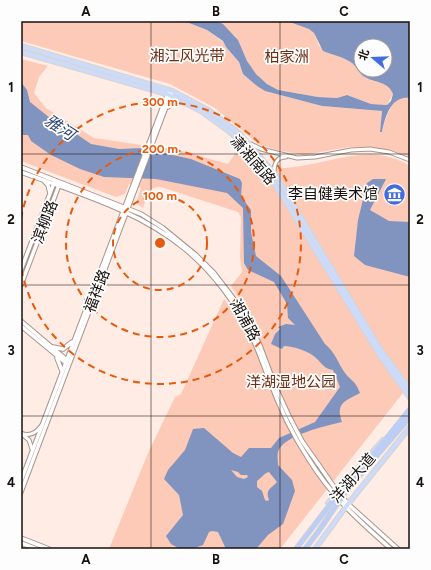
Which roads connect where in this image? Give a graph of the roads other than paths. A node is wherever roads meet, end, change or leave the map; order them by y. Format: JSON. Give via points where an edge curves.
{"nodes":[{"id":1,"x":21,"y":46,"type":"edge"},
{"id":2,"x":21,"y":52,"type":"edge"},
{"id":3,"x":157,"y":91,"type":"junction"},
{"id":4,"x":170,"y":92,"type":"junction"},
{"id":5,"x":185,"y":102,"type":"junction"},
{"id":6,"x":163,"y":105,"type":"junction"},
{"id":7,"x":164,"y":113,"type":"junction"},
{"id":8,"x":152,"y":143,"type":"junction"},
{"id":9,"x":248,"y":143,"type":"junction"},
{"id":10,"x":410,"y":161,"type":"edge"},
{"id":11,"x":21,"y":167,"type":"edge"},
{"id":12,"x":21,"y":172,"type":"edge"},
{"id":13,"x":274,"y":173,"type":"junction"},
{"id":14,"x":42,"y":179,"type":"junction"},
{"id":15,"x":55,"y":182,"type":"junction"},
{"id":16,"x":59,"y":184,"type":"junction"},
{"id":17,"x":72,"y":191,"type":"junction"},
{"id":18,"x":50,"y":195,"type":"junction"},
{"id":19,"x":132,"y":195,"type":"junction"},
{"id":20,"x":54,"y":197,"type":"junction"},
{"id":21,"x":113,"y":204,"type":"junction"},
{"id":22,"x":126,"y":209,"type":"junction"},
{"id":23,"x":141,"y":214,"type":"junction"},
{"id":24,"x":136,"y":217,"type":"junction"},
{"id":25,"x":121,"y":222,"type":"junction"},
{"id":26,"x":21,"y":270,"type":"edge"},
{"id":27,"x":21,"y":284,"type":"edge"},
{"id":28,"x":21,"y":321,"type":"edge"},
{"id":29,"x":21,"y":326,"type":"edge"},
{"id":30,"x":74,"y":340,"type":"junction"},
{"id":31,"x":49,"y":344,"type":"junction"},
{"id":32,"x":54,"y":354,"type":"junction"},
{"id":33,"x":68,"y":362,"type":"junction"},
{"id":34,"x":61,"y":374,"type":"junction"},
{"id":35,"x":403,"y":381,"type":"junction"},
{"id":36,"x":410,"y":384,"type":"edge"},
{"id":37,"x":410,"y":390,"type":"edge"},
{"id":38,"x":410,"y":398,"type":"edge"},
{"id":39,"x":410,"y":409,"type":"edge"},
{"id":40,"x":410,"y":417,"type":"edge"},
{"id":41,"x":42,"y":424,"type":"junction"},
{"id":42,"x":410,"y":427,"type":"edge"},
{"id":43,"x":294,"y":430,"type":"junction"},
{"id":44,"x":21,"y":434,"type":"edge"},
{"id":45,"x":300,"y":440,"type":"junction"},
{"id":46,"x":32,"y":452,"type":"junction"},
{"id":47,"x":21,"y":481,"type":"edge"},
{"id":48,"x":337,"y":491,"type":"junction"},
{"id":49,"x":21,"y":492,"type":"edge"},
{"id":50,"x":334,"y":496,"type":"junction"},
{"id":51,"x":347,"y":506,"type":"junction"},
{"id":52,"x":318,"y":532,"type":"junction"},
{"id":53,"x":21,"y":538,"type":"edge"},
{"id":54,"x":21,"y":543,"type":"edge"},
{"id":55,"x":37,"y":549,"type":"edge"},
{"id":56,"x":49,"y":549,"type":"edge"},
{"id":57,"x":297,"y":549,"type":"edge"},
{"id":58,"x":305,"y":549,"type":"edge"},
{"id":59,"x":309,"y":549,"type":"edge"},
{"id":60,"x":316,"y":549,"type":"edge"},
{"id":61,"x":391,"y":549,"type":"edge"},
{"id":62,"x":398,"y":549,"type":"edge"}],
"edges":[{"from":1,"to":4,"type":"main road","name":"潇湘南路"},
{"from":2,"to":3,"type":"main road","name":"潇湘南路"},
{"from":3,"to":4,"type":"main road","name":"潇湘南路"},
{"from":3,"to":6,"type":"main road","via":[[163,97]]},
{"from":4,"to":5,"type":"main road","name":"潇湘南路"},
{"from":4,"to":6,"type":"main road","name":"福祥路"},
{"from":4,"to":7,"type":"main road","name":"福祥路"},
{"from":4,"to":9,"type":"main road","name":"潇湘南路","via":[[212,112]]},
{"from":5,"to":7,"type":"main road","via":[[174,102]]},
{"from":5,"to":38,"type":"main road","name":"潇湘南路","via":[[230,132],[266,170],[379,354]]},
{"from":6,"to":8,"type":"main road","name":"福祥路"},
{"from":7,"to":8,"type":"main road","name":"福祥路"},
{"from":8,"to":19,"type":"main road","name":"福祥路"},
{"from":9,"to":10,"type":"street","via":[[287,156],[305,158],[370,149],[389,152]]},
{"from":9,"to":13,"type":"main road","name":"潇湘南路"},
{"from":10,"to":13,"type":"street","via":[[379,152],[352,151],[308,159],[282,157],[275,163]]},
{"from":11,"to":15,"type":"main road","name":"湘浦路"},
{"from":12,"to":14,"type":"main road","name":"湘浦路"},
{"from":13,"to":35,"type":"main road","name":"潇湘南路","via":[[380,349]]},
{"from":14,"to":15,"type":"main road","name":"湘浦路"},
{"from":14,"to":18,"type":"main road","via":[[48,185]]},
{"from":15,"to":16,"type":"main road","name":"湘浦路"},
{"from":15,"to":18,"type":"main road","name":"滨柳路"},
{"from":16,"to":17,"type":"main road","name":"湘浦路"},
{"from":16,"to":20,"type":"main road","name":"滨柳路"},
{"from":16,"to":21,"type":"main road","name":"湘浦路"},
{"from":17,"to":20,"type":"main road","via":[[61,191]]},
{"from":17,"to":21,"type":"main road","name":"湘浦路"},
{"from":18,"to":26,"type":"main road","name":"滨柳路"},
{"from":19,"to":21,"type":"main road"},
{"from":19,"to":22,"type":"main road","name":"福祥路"},
{"from":19,"to":23,"type":"main road","via":[[133,206]]},
{"from":20,"to":27,"type":"main road","name":"滨柳路"},
{"from":21,"to":22,"type":"main road","name":"湘浦路"},
{"from":21,"to":25,"type":"main road"},
{"from":22,"to":23,"type":"main road","name":"湘浦路"},
{"from":22,"to":24,"type":"main road","name":"湘浦路"},
{"from":22,"to":25,"type":"main road","name":"福祥路"},
{"from":23,"to":43,"type":"main road","name":"湘浦路","via":[[189,248],[228,290],[251,326]]},
{"from":24,"to":25,"type":"main road","via":[[128,217]]},
{"from":24,"to":43,"type":"main road","name":"湘浦路","via":[[186,249],[230,298],[252,338],[274,393]]},
{"from":25,"to":30,"type":"main road","name":"福祥路"},
{"from":25,"to":33,"type":"main road","name":"福祥路"},
{"from":28,"to":31,"type":"main road"},
{"from":29,"to":32,"type":"main road"},
{"from":30,"to":31,"type":"main road","via":[[63,349]]},
{"from":30,"to":33,"type":"main road","name":"福祥路"},
{"from":31,"to":33,"type":"main road"},
{"from":32,"to":33,"type":"main road"},
{"from":32,"to":34,"type":"main road","via":[[61,365]]},
{"from":33,"to":34,"type":"main road","name":"福祥路"},
{"from":33,"to":49,"type":"main road","name":"福祥路"},
{"from":34,"to":41,"type":"main road","name":"福祥路"},
{"from":35,"to":36,"type":"main road"},
{"from":35,"to":37,"type":"main road","name":"潇湘南路"},
{"from":39,"to":48,"type":"main road"},
{"from":39,"to":57,"type":"highway","name":"洋湖大道","bridge":true,"via":[[342,489]]},
{"from":40,"to":52,"type":"highway","name":"洋湖大道","bridge":true,"via":[[346,491]]},
{"from":41,"to":44,"type":"street","via":[[33,434]]},
{"from":41,"to":46,"type":"main road","name":"福祥路"},
{"from":42,"to":51,"type":"main road","name":"洋湖大道"},
{"from":43,"to":45,"type":"main road","name":"湘浦路"},
{"from":44,"to":46,"type":"street","via":[[29,440]]},
{"from":45,"to":48,"type":"main road","name":"湘浦路"},
{"from":45,"to":50,"type":"main road","name":"湘浦路","via":[[307,457]]},
{"from":46,"to":47,"type":"main road","name":"福祥路"},
{"from":48,"to":50,"type":"main road"},
{"from":48,"to":51,"type":"main road","name":"湘浦路"},
{"from":50,"to":51,"type":"main road","name":"湘浦路"},
{"from":50,"to":57,"type":"main road"},
{"from":51,"to":60,"type":"main road","name":"洋湖大道"},
{"from":51,"to":61,"type":"main road","name":"湘浦路"},
{"from":51,"to":62,"type":"main road","name":"湘浦路"},
{"from":52,"to":58,"type":"highway","name":"洋湖大道"},
{"from":52,"to":59,"type":"highway"},
{"from":53,"to":56,"type":"main road"},
{"from":54,"to":55,"type":"main road"}]}
